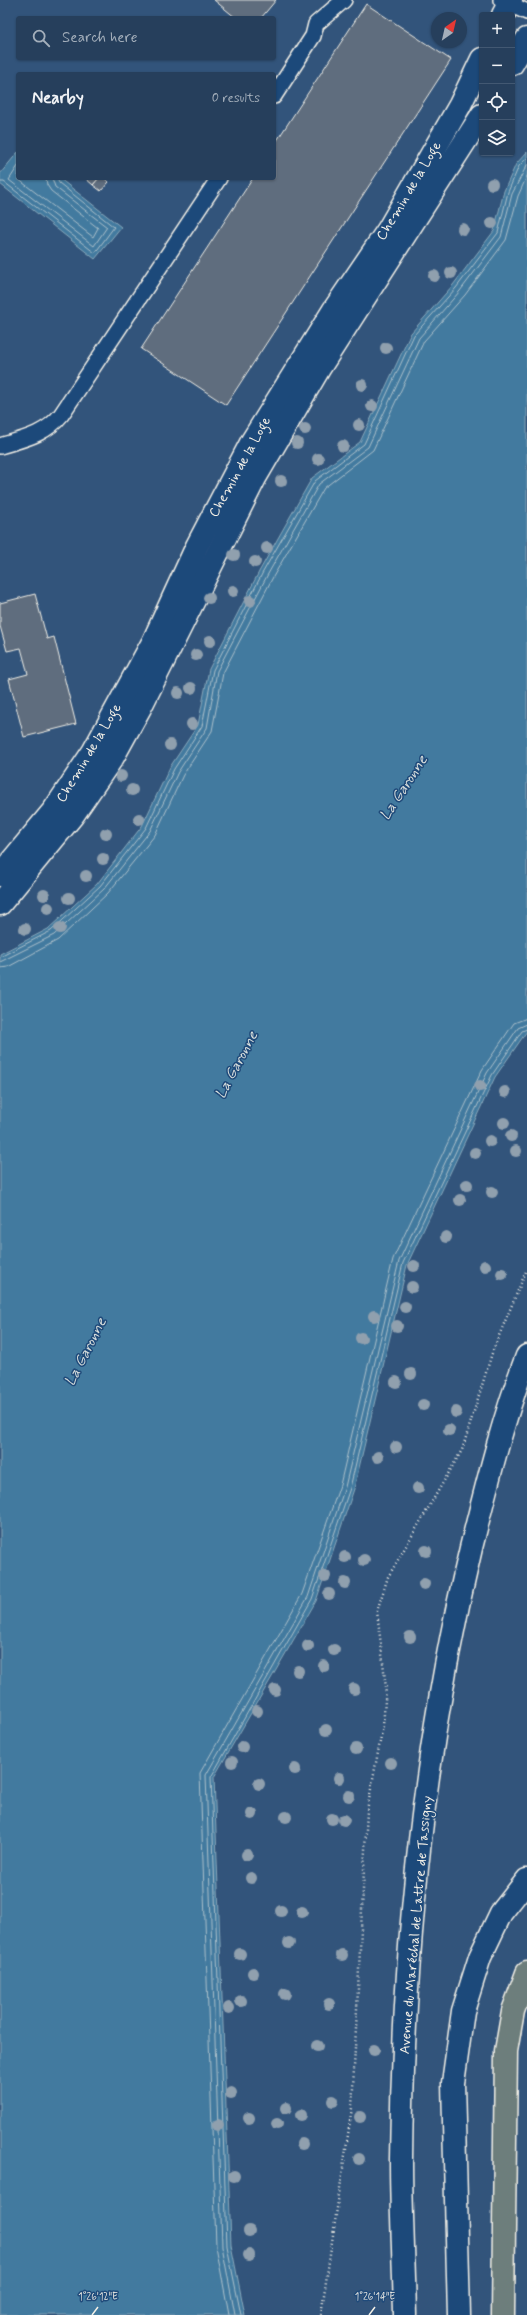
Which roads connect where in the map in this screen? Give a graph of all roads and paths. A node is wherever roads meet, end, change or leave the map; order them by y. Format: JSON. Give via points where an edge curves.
{"nodes":[{"id":1,"x":344,"y":0,"type":"edge"},
{"id":2,"x":527,"y":39,"type":"edge"},
{"id":3,"x":515,"y":59,"type":"edge"},
{"id":4,"x":479,"y":65,"type":"edge"},
{"id":5,"x":276,"y":93,"type":"edge"},
{"id":6,"x":479,"y":120,"type":"edge"},
{"id":7,"x":218,"y":180,"type":"edge"},
{"id":8,"x":0,"y":446,"type":"edge"},
{"id":9,"x":0,"y":875,"type":"edge"},
{"id":10,"x":0,"y":904,"type":"edge"},
{"id":11,"x":527,"y":1270,"type":"edge"},
{"id":12,"x":527,"y":1356,"type":"edge"},
{"id":13,"x":527,"y":1880,"type":"edge"},
{"id":14,"x":527,"y":1973,"type":"edge"},
{"id":15,"x":321,"y":2315,"type":"edge"},
{"id":16,"x":405,"y":2315,"type":"edge"},
{"id":17,"x":459,"y":2315,"type":"edge"},
{"id":18,"x":503,"y":2315,"type":"edge"}],
"edges":[{"from":1,"to":5,"type":"lane","via":[[316,24],[314,36]]},
{"from":2,"to":3,"type":"street"},
{"from":4,"to":9,"type":"street","name":"Chemin de la Loge","via":[[460,105],[388,230],[333,311],[252,441],[197,546],[153,642],[93,752],[54,810]]},
{"from":6,"to":10,"type":"street","name":"Chemin de la Loge","via":[[320,367],[254,478],[113,757],[73,815]]},
{"from":7,"to":8,"type":"lane","via":[[61,416],[41,433]]},
{"from":11,"to":15,"type":"path","via":[[494,1350],[462,1450],[388,1577],[377,1611],[386,1688],[383,1726],[367,1810],[352,2108]]},
{"from":12,"to":16,"type":"street","name":"Avenue du Maréchal de Lattre de Tassigny","via":[[488,1479],[460,1595],[435,1721],[420,1840],[407,2011],[402,2151]]},
{"from":13,"to":17,"type":"street","via":[[501,1913],[480,1957],[463,2011],[454,2083]]},
{"from":14,"to":18,"type":"highway","via":[[513,2011],[506,2051]]}]}
